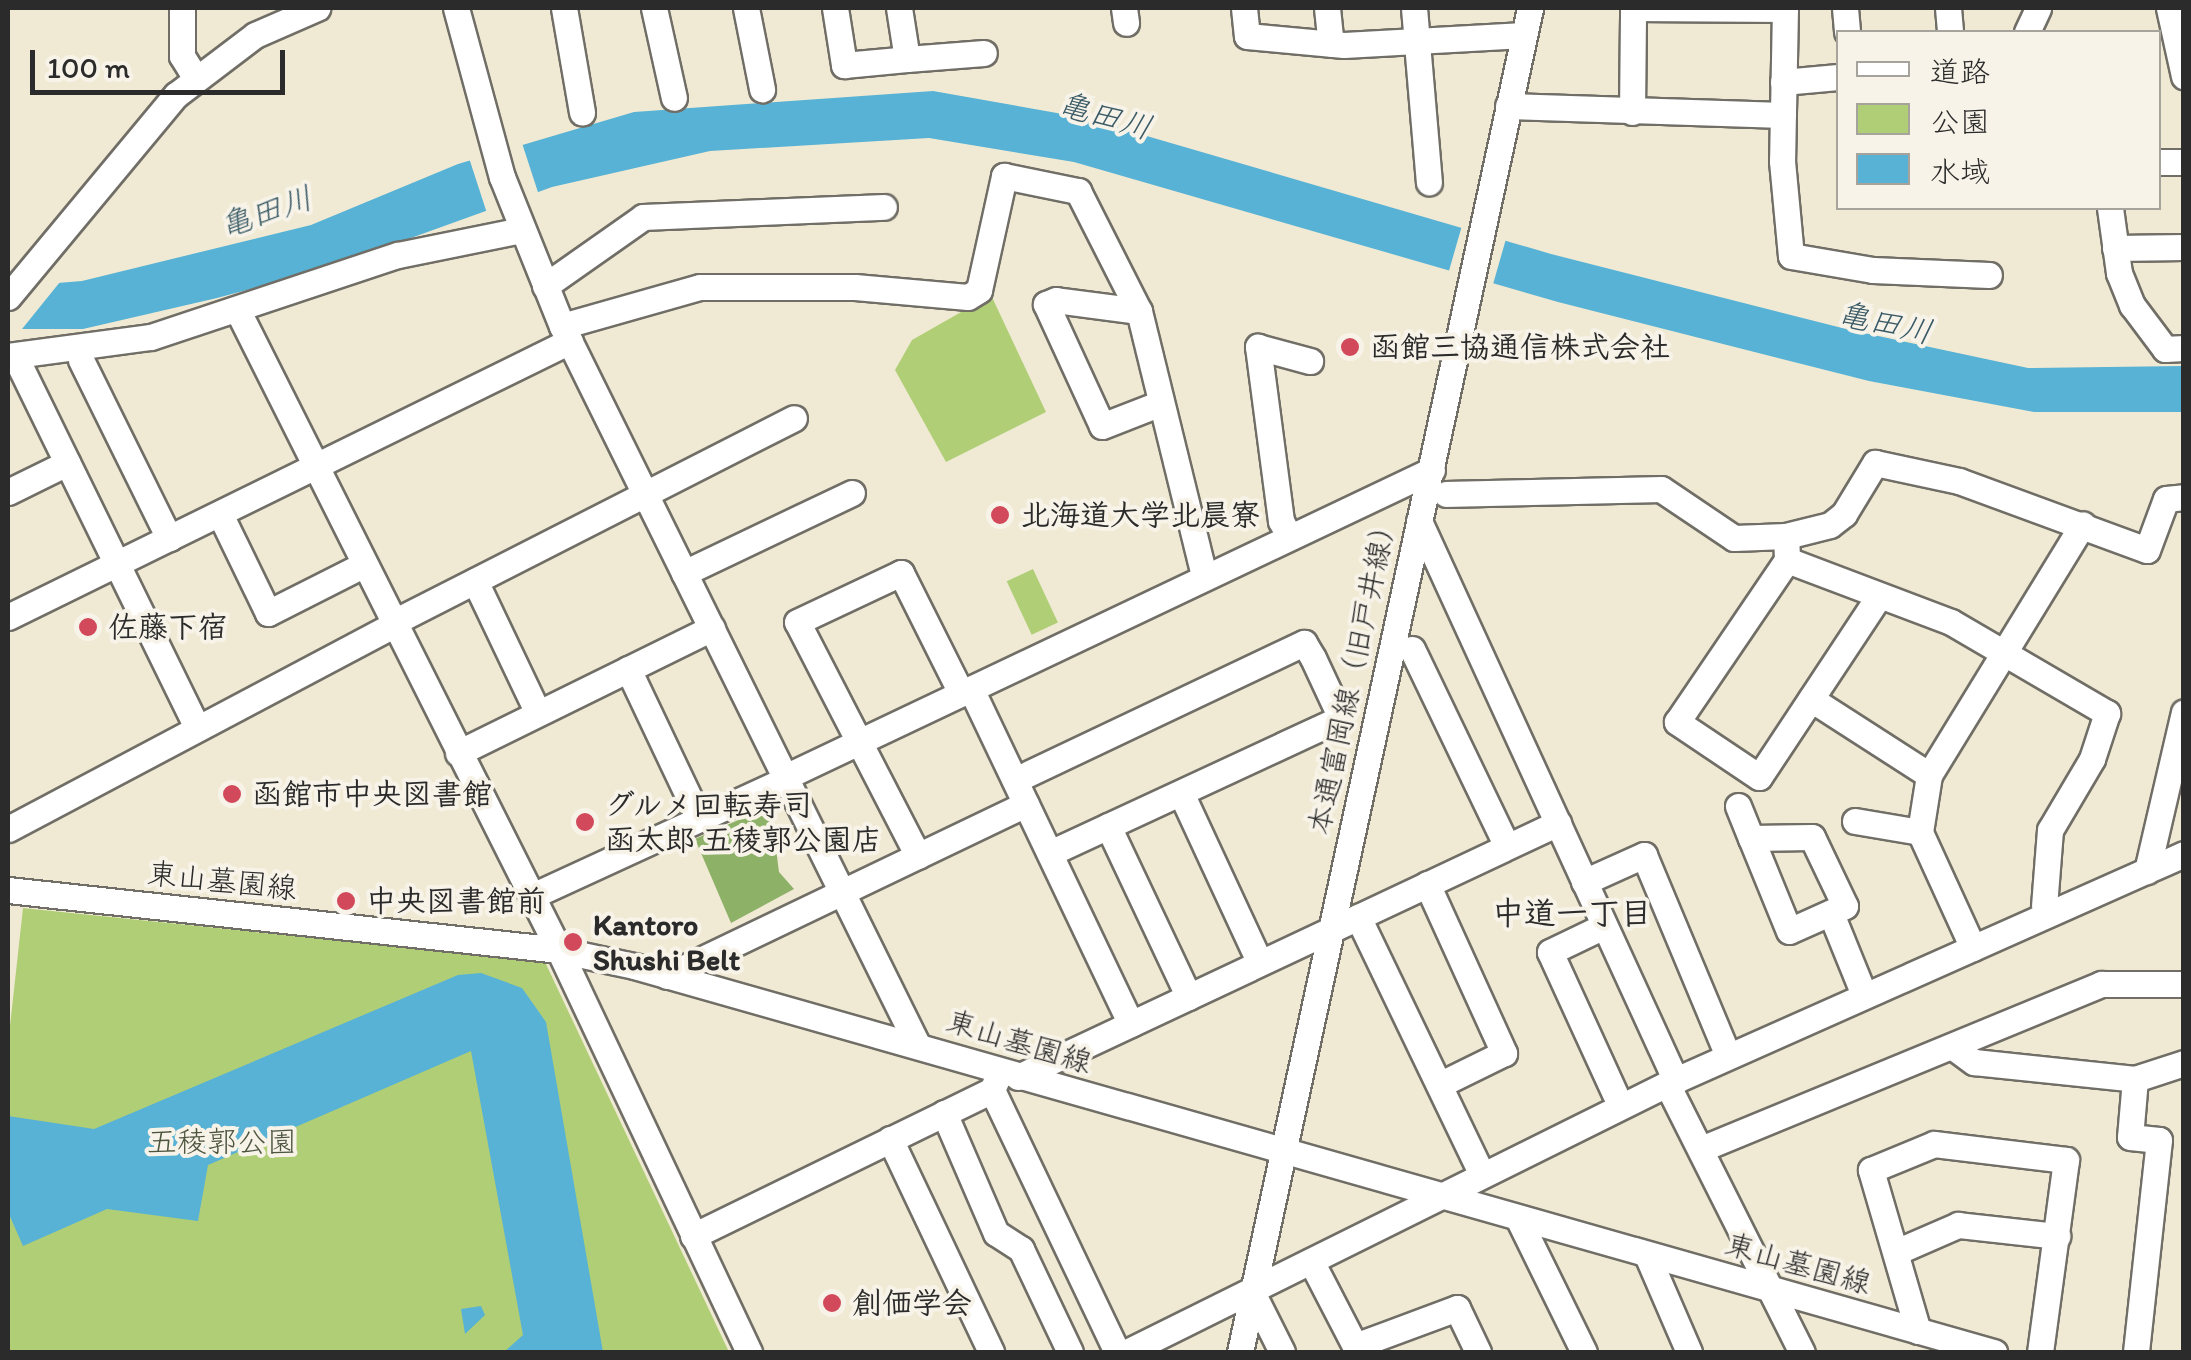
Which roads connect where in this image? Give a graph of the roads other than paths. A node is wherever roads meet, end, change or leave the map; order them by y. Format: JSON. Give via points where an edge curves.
{"nodes":[{"id":1,"x":182,"y":8,"type":"edge"},
{"id":2,"x":253,"y":8,"type":"edge"},
{"id":3,"x":317,"y":8,"type":"edge"},
{"id":4,"x":456,"y":8,"type":"edge"},
{"id":5,"x":564,"y":8,"type":"edge"},
{"id":6,"x":654,"y":8,"type":"edge"},
{"id":7,"x":746,"y":8,"type":"edge"},
{"id":8,"x":835,"y":8,"type":"edge"},
{"id":9,"x":899,"y":8,"type":"edge"},
{"id":10,"x":1244,"y":8,"type":"edge"},
{"id":11,"x":1328,"y":8,"type":"edge"},
{"id":12,"x":1414,"y":8,"type":"edge"},
{"id":13,"x":1530,"y":8,"type":"edge"},
{"id":14,"x":1632,"y":8,"type":"edge"},
{"id":15,"x":1785,"y":8,"type":"edge"},
{"id":16,"x":2169,"y":8,"type":"edge"},
{"id":17,"x":255,"y":35,"type":"junction"},
{"id":18,"x":1524,"y":35,"type":"junction"},
{"id":19,"x":1417,"y":41,"type":"junction"},
{"id":20,"x":1331,"y":44,"type":"junction"},
{"id":21,"x":984,"y":53,"type":"dead end"},
{"id":22,"x":907,"y":59,"type":"junction"},
{"id":23,"x":2184,"y":76,"type":"edge"},
{"id":24,"x":1836,"y":77,"type":"edge"},
{"id":25,"x":196,"y":78,"type":"junction"},
{"id":26,"x":1784,"y":82,"type":"junction"},
{"id":27,"x":762,"y":89,"type":"dead end"},
{"id":28,"x":674,"y":98,"type":"dead end"},
{"id":29,"x":1508,"y":106,"type":"junction"},
{"id":30,"x":582,"y":112,"type":"dead end"},
{"id":31,"x":1632,"y":112,"type":"junction"},
{"id":32,"x":1783,"y":115,"type":"junction"},
{"id":33,"x":1430,"y":182,"type":"dead end"},
{"id":34,"x":884,"y":207,"type":"dead end"},
{"id":35,"x":2110,"y":210,"type":"edge"},
{"id":36,"x":520,"y":226,"type":"junction"},
{"id":37,"x":2184,"y":247,"type":"edge"},
{"id":38,"x":2116,"y":248,"type":"junction"},
{"id":39,"x":1989,"y":275,"type":"dead end"},
{"id":40,"x":545,"y":286,"type":"junction"},
{"id":41,"x":8,"y":297,"type":"edge"},
{"id":42,"x":238,"y":310,"type":"junction"},
{"id":43,"x":1140,"y":311,"type":"junction"},
{"id":44,"x":566,"y":334,"type":"junction"},
{"id":45,"x":2184,"y":348,"type":"edge"},
{"id":46,"x":11,"y":356,"type":"edge"},
{"id":47,"x":81,"y":360,"type":"dead end"},
{"id":48,"x":1310,"y":361,"type":"dead end"},
{"id":49,"x":1161,"y":403,"type":"junction"},
{"id":50,"x":794,"y":418,"type":"dead end"},
{"id":51,"x":67,"y":464,"type":"junction"},
{"id":52,"x":314,"y":467,"type":"junction"},
{"id":53,"x":1432,"y":470,"type":"junction"},
{"id":54,"x":8,"y":492,"type":"edge"},
{"id":55,"x":852,"y":493,"type":"dead end"},
{"id":56,"x":1446,"y":494,"type":"dead end"},
{"id":57,"x":646,"y":496,"type":"junction"},
{"id":58,"x":2184,"y":497,"type":"edge"},
{"id":59,"x":220,"y":514,"type":"junction"},
{"id":60,"x":1419,"y":521,"type":"junction"},
{"id":61,"x":2083,"y":524,"type":"junction"},
{"id":62,"x":1289,"y":536,"type":"junction"},
{"id":63,"x":170,"y":538,"type":"junction"},
{"id":64,"x":1786,"y":548,"type":"junction"},
{"id":65,"x":116,"y":564,"type":"junction"},
{"id":66,"x":354,"y":570,"type":"dead end"},
{"id":67,"x":684,"y":572,"type":"junction"},
{"id":68,"x":1204,"y":576,"type":"junction"},
{"id":69,"x":475,"y":581,"type":"junction"},
{"id":70,"x":1879,"y":596,"type":"junction"},
{"id":71,"x":8,"y":618,"type":"edge"},
{"id":72,"x":393,"y":624,"type":"junction"},
{"id":73,"x":712,"y":628,"type":"junction"},
{"id":74,"x":1412,"y":649,"type":"dead end"},
{"id":75,"x":2002,"y":656,"type":"junction"},
{"id":76,"x":628,"y":669,"type":"junction"},
{"id":77,"x":966,"y":691,"type":"junction"},
{"id":78,"x":1811,"y":699,"type":"junction"},
{"id":79,"x":538,"y":713,"type":"junction"},
{"id":80,"x":2183,"y":715,"type":"edge"},
{"id":81,"x":196,"y":728,"type":"junction"},
{"id":82,"x":858,"y":743,"type":"junction"},
{"id":83,"x":458,"y":752,"type":"junction"},
{"id":84,"x":1929,"y":774,"type":"junction"},
{"id":85,"x":786,"y":778,"type":"junction"},
{"id":86,"x":1020,"y":792,"type":"junction"},
{"id":87,"x":1181,"y":793,"type":"junction"},
{"id":88,"x":1738,"y":806,"type":"dead end"},
{"id":89,"x":696,"y":810,"type":"dead end"},
{"id":90,"x":1855,"y":821,"type":"dead end"},
{"id":91,"x":1558,"y":823,"type":"junction"},
{"id":92,"x":1108,"y":826,"type":"junction"},
{"id":93,"x":8,"y":829,"type":"edge"},
{"id":94,"x":1920,"y":832,"type":"junction"},
{"id":95,"x":1751,"y":838,"type":"junction"},
{"id":96,"x":1506,"y":846,"type":"junction"},
{"id":97,"x":1050,"y":854,"type":"junction"},
{"id":98,"x":2184,"y":854,"type":"edge"},
{"id":99,"x":918,"y":856,"type":"junction"},
{"id":100,"x":2147,"y":871,"type":"junction"},
{"id":101,"x":1584,"y":882,"type":"junction"},
{"id":102,"x":1427,"y":884,"type":"junction"},
{"id":103,"x":8,"y":890,"type":"edge"},
{"id":104,"x":842,"y":892,"type":"junction"},
{"id":105,"x":532,"y":896,"type":"junction"},
{"id":106,"x":2044,"y":906,"type":"dead end"},
{"id":107,"x":1358,"y":916,"type":"junction"},
{"id":108,"x":1832,"y":916,"type":"junction"},
{"id":109,"x":1604,"y":926,"type":"junction"},
{"id":110,"x":1331,"y":929,"type":"junction"},
{"id":111,"x":1973,"y":948,"type":"junction"},
{"id":112,"x":559,"y":950,"type":"junction"},
{"id":113,"x":1260,"y":963,"type":"junction"},
{"id":114,"x":667,"y":976,"type":"junction"},
{"id":115,"x":2184,"y":984,"type":"edge"},
{"id":116,"x":1864,"y":994,"type":"junction"},
{"id":117,"x":1189,"y":997,"type":"junction"},
{"id":118,"x":1131,"y":1024,"type":"junction"},
{"id":119,"x":918,"y":1046,"type":"junction"},
{"id":120,"x":1724,"y":1046,"type":"dead end"},
{"id":121,"x":1953,"y":1047,"type":"junction"},
{"id":122,"x":2184,"y":1062,"type":"edge"},
{"id":123,"x":2134,"y":1078,"type":"junction"},
{"id":124,"x":1003,"y":1080,"type":"junction"},
{"id":125,"x":1672,"y":1083,"type":"junction"},
{"id":126,"x":1439,"y":1085,"type":"junction"},
{"id":127,"x":1616,"y":1094,"type":"dead end"},
{"id":128,"x":944,"y":1113,"type":"junction"},
{"id":129,"x":890,"y":1139,"type":"junction"},
{"id":130,"x":1700,"y":1149,"type":"junction"},
{"id":131,"x":1286,"y":1153,"type":"junction"},
{"id":132,"x":1482,"y":1175,"type":"junction"},
{"id":133,"x":1438,"y":1196,"type":"junction"},
{"id":134,"x":1519,"y":1220,"type":"junction"},
{"id":135,"x":693,"y":1236,"type":"junction"},
{"id":136,"x":2057,"y":1236,"type":"junction"},
{"id":137,"x":1896,"y":1252,"type":"junction"},
{"id":138,"x":1647,"y":1254,"type":"junction"},
{"id":139,"x":1311,"y":1261,"type":"junction"},
{"id":140,"x":1768,"y":1291,"type":"junction"},
{"id":141,"x":1252,"y":1292,"type":"junction"},
{"id":142,"x":1918,"y":1331,"type":"junction"},
{"id":143,"x":749,"y":1352,"type":"edge"},
{"id":144,"x":991,"y":1352,"type":"edge"},
{"id":145,"x":1070,"y":1352,"type":"edge"},
{"id":146,"x":1118,"y":1352,"type":"edge"},
{"id":147,"x":1126,"y":1352,"type":"edge"},
{"id":148,"x":1240,"y":1352,"type":"edge"},
{"id":149,"x":1282,"y":1352,"type":"edge"},
{"id":150,"x":1478,"y":1352,"type":"edge"},
{"id":151,"x":1584,"y":1352,"type":"edge"},
{"id":152,"x":1689,"y":1352,"type":"edge"},
{"id":153,"x":1802,"y":1352,"type":"edge"},
{"id":154,"x":1994,"y":1352,"type":"edge"},
{"id":155,"x":2040,"y":1352,"type":"edge"},
{"id":156,"x":2136,"y":1352,"type":"edge"}],
"edges":[{"from":1,"to":25,"type":"street","via":[[182,56]]},
{"from":2,"to":17,"type":"street"},
{"from":3,"to":17,"type":"street"},
{"from":4,"to":36,"type":"street"},
{"from":5,"to":30,"type":"street"},
{"from":6,"to":28,"type":"street"},
{"from":7,"to":27,"type":"street"},
{"from":8,"to":22,"type":"street","via":[[844,65]]},
{"from":9,"to":22,"type":"street"},
{"from":10,"to":20,"type":"street","via":[[1247,36]]},
{"from":11,"to":20,"type":"street"},
{"from":12,"to":19,"type":"street"},
{"from":13,"to":18,"type":"street","name":"本通富岡線（旧戸井線）"},
{"from":14,"to":15,"type":"street"},
{"from":14,"to":31,"type":"street"},
{"from":15,"to":26,"type":"street"},
{"from":16,"to":23,"type":"street"},
{"from":17,"to":25,"type":"street"},
{"from":18,"to":19,"type":"street"},
{"from":18,"to":29,"type":"street","name":"本通富岡線（旧戸井線）"},
{"from":19,"to":20,"type":"street"},
{"from":19,"to":33,"type":"street"},
{"from":21,"to":22,"type":"street"},
{"from":24,"to":26,"type":"street"},
{"from":25,"to":41,"type":"street"},
{"from":26,"to":32,"type":"street"},
{"from":29,"to":31,"type":"street"},
{"from":29,"to":53,"type":"street","name":"本通富岡線（旧戸井線）"},
{"from":31,"to":32,"type":"street"},
{"from":32,"to":39,"type":"street","via":[[1791,256],[1873,270]]},
{"from":34,"to":40,"type":"street","via":[[642,217]]},
{"from":35,"to":38,"type":"street"},
{"from":36,"to":40,"type":"street"},
{"from":36,"to":42,"type":"street","via":[[398,255]]},
{"from":37,"to":38,"type":"street"},
{"from":38,"to":45,"type":"street","via":[[2132,305],[2165,349]]},
{"from":40,"to":44,"type":"street"},
{"from":42,"to":46,"type":"street","via":[[128,342]]},
{"from":42,"to":52,"type":"street"},
{"from":43,"to":44,"type":"street","via":[[1078,192],[1004,176],[979,290],[968,297],[700,286]]},
{"from":43,"to":49,"type":"street"},
{"from":43,"to":49,"type":"street","via":[[1046,304],[1102,426]]},
{"from":44,"to":52,"type":"street"},
{"from":44,"to":57,"type":"street"},
{"from":46,"to":51,"type":"street"},
{"from":47,"to":63,"type":"street"},
{"from":48,"to":62,"type":"street","via":[[1258,347]]},
{"from":49,"to":68,"type":"street"},
{"from":50,"to":57,"type":"street"},
{"from":51,"to":54,"type":"street"},
{"from":51,"to":65,"type":"street"},
{"from":52,"to":59,"type":"street"},
{"from":52,"to":72,"type":"street"},
{"from":53,"to":60,"type":"street","name":"本通富岡線（旧戸井線）"},
{"from":53,"to":62,"type":"street"},
{"from":55,"to":67,"type":"street"},
{"from":56,"to":64,"type":"street","via":[[1661,489],[1734,538]]},
{"from":57,"to":67,"type":"street"},
{"from":57,"to":69,"type":"street"},
{"from":58,"to":61,"type":"street","via":[[2166,500],[2146,550]]},
{"from":59,"to":63,"type":"street"},
{"from":59,"to":66,"type":"street","via":[[268,613]]},
{"from":60,"to":91,"type":"street"},
{"from":60,"to":110,"type":"street","name":"本通富岡線（旧戸井線）"},
{"from":61,"to":64,"type":"street","via":[[1959,480],[1876,463],[1844,514]]},
{"from":61,"to":75,"type":"street"},
{"from":62,"to":68,"type":"street"},
{"from":63,"to":65,"type":"street"},
{"from":64,"to":70,"type":"street"},
{"from":64,"to":78,"type":"street","via":[[1677,722],[1759,777]]},
{"from":65,"to":71,"type":"street"},
{"from":65,"to":81,"type":"street"},
{"from":67,"to":73,"type":"street"},
{"from":68,"to":77,"type":"street"},
{"from":69,"to":72,"type":"street"},
{"from":69,"to":79,"type":"street"},
{"from":70,"to":75,"type":"street","via":[[1951,622]]},
{"from":70,"to":78,"type":"street"},
{"from":72,"to":81,"type":"street"},
{"from":72,"to":83,"type":"street"},
{"from":73,"to":76,"type":"street"},
{"from":73,"to":85,"type":"street"},
{"from":74,"to":96,"type":"street"},
{"from":75,"to":84,"type":"street"},
{"from":75,"to":106,"type":"street","via":[[2108,713],[2092,760],[2050,830]]},
{"from":76,"to":79,"type":"street"},
{"from":76,"to":89,"type":"street"},
{"from":77,"to":82,"type":"street"},
{"from":77,"to":82,"type":"street","via":[[901,573],[797,622]]},
{"from":77,"to":86,"type":"street"},
{"from":78,"to":84,"type":"street"},
{"from":79,"to":83,"type":"street"},
{"from":80,"to":100,"type":"street"},
{"from":81,"to":93,"type":"street"},
{"from":82,"to":85,"type":"street"},
{"from":82,"to":99,"type":"street"},
{"from":83,"to":105,"type":"street"},
{"from":84,"to":94,"type":"street"},
{"from":85,"to":104,"type":"street"},
{"from":85,"to":105,"type":"street"},
{"from":86,"to":87,"type":"street","via":[[1304,643],[1341,718]]},
{"from":86,"to":97,"type":"street"},
{"from":86,"to":99,"type":"street"},
{"from":87,"to":92,"type":"street"},
{"from":87,"to":113,"type":"street"},
{"from":88,"to":95,"type":"street"},
{"from":90,"to":94,"type":"street"},
{"from":91,"to":96,"type":"street"},
{"from":91,"to":101,"type":"street"},
{"from":92,"to":97,"type":"street"},
{"from":92,"to":117,"type":"street"},
{"from":94,"to":111,"type":"street"},
{"from":95,"to":108,"type":"street","via":[[1788,931]]},
{"from":95,"to":108,"type":"street","via":[[1812,837],[1846,906]]},
{"from":96,"to":102,"type":"street"},
{"from":97,"to":118,"type":"street"},
{"from":98,"to":100,"type":"street"},
{"from":99,"to":104,"type":"street"},
{"from":100,"to":111,"type":"street"},
{"from":101,"to":109,"type":"street"},
{"from":101,"to":120,"type":"street","via":[[1644,855]]},
{"from":102,"to":107,"type":"street"},
{"from":102,"to":126,"type":"street","via":[[1504,1053]]},
{"from":103,"to":112,"type":"street","name":"東山墓園線"},
{"from":104,"to":114,"type":"street"},
{"from":104,"to":119,"type":"street"},
{"from":105,"to":112,"type":"street"},
{"from":107,"to":110,"type":"street"},
{"from":107,"to":126,"type":"street"},
{"from":108,"to":116,"type":"street"},
{"from":109,"to":125,"type":"street"},
{"from":109,"to":127,"type":"street","via":[[1550,952]]},
{"from":110,"to":113,"type":"street"},
{"from":110,"to":131,"type":"street","name":"本通富岡線（旧戸井線）"},
{"from":111,"to":116,"type":"street"},
{"from":112,"to":114,"type":"street","name":"東山墓園線"},
{"from":112,"to":135,"type":"street"},
{"from":113,"to":117,"type":"street"},
{"from":114,"to":119,"type":"street","name":"東山墓園線"},
{"from":115,"to":121,"type":"street","via":[[2102,984]]},
{"from":116,"to":125,"type":"street"},
{"from":117,"to":118,"type":"street"},
{"from":118,"to":124,"type":"street"},
{"from":119,"to":124,"type":"street","name":"東山墓園線"},
{"from":121,"to":123,"type":"street","via":[[1974,1062]]},
{"from":121,"to":130,"type":"street"},
{"from":122,"to":123,"type":"street"},
{"from":123,"to":156,"type":"street","via":[[2130,1136],[2159,1140]]},
{"from":124,"to":128,"type":"street"},
{"from":124,"to":131,"type":"street","name":"東山墓園線"},
{"from":124,"to":146,"type":"street"},
{"from":125,"to":130,"type":"street"},
{"from":125,"to":132,"type":"street"},
{"from":126,"to":132,"type":"street"},
{"from":128,"to":129,"type":"street"},
{"from":128,"to":145,"type":"street","via":[[996,1233],[1021,1249]]},
{"from":129,"to":135,"type":"street"},
{"from":129,"to":144,"type":"street"},
{"from":130,"to":140,"type":"street"},
{"from":131,"to":133,"type":"street","name":"東山墓園線"},
{"from":131,"to":141,"type":"street","name":"本通富岡線（旧戸井線）"},
{"from":132,"to":133,"type":"street"},
{"from":133,"to":134,"type":"street","name":"東山墓園線"},
{"from":133,"to":139,"type":"street"},
{"from":134,"to":138,"type":"street","name":"東山墓園線"},
{"from":134,"to":151,"type":"street"},
{"from":135,"to":143,"type":"street"},
{"from":136,"to":137,"type":"street","via":[[1958,1225]]},
{"from":136,"to":137,"type":"street","via":[[2066,1160],[1934,1144],[1870,1170]]},
{"from":136,"to":155,"type":"street"},
{"from":137,"to":142,"type":"street"},
{"from":138,"to":140,"type":"street","name":"東山墓園線"},
{"from":138,"to":152,"type":"street"},
{"from":139,"to":141,"type":"street"},
{"from":139,"to":150,"type":"street","via":[[1355,1346],[1457,1308]]},
{"from":140,"to":142,"type":"street","name":"東山墓園線"},
{"from":140,"to":153,"type":"street"},
{"from":141,"to":147,"type":"street"},
{"from":141,"to":148,"type":"street","name":"本通富岡線（旧戸井線）"},
{"from":141,"to":149,"type":"street"},
{"from":142,"to":154,"type":"street","name":"東山墓園線"}]}
